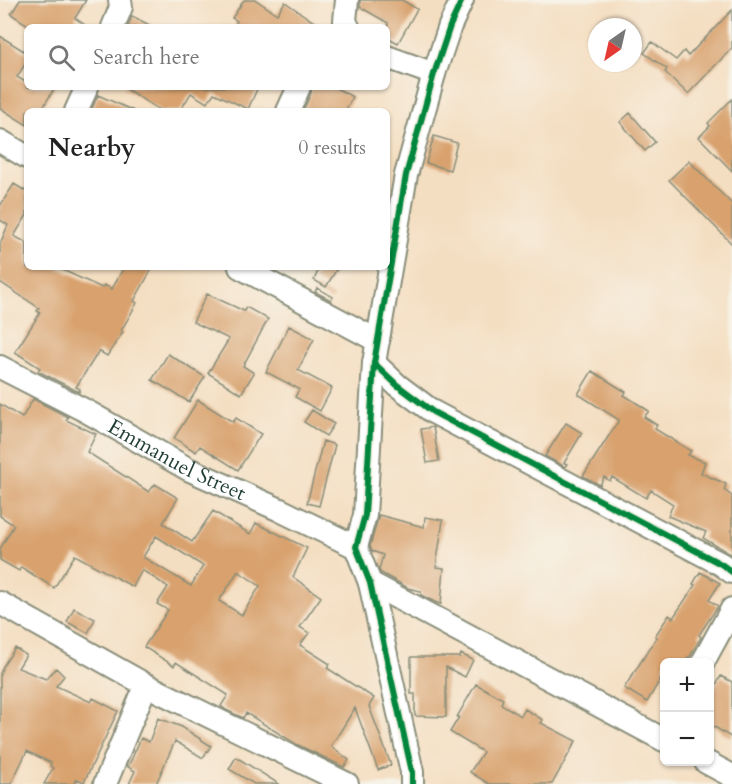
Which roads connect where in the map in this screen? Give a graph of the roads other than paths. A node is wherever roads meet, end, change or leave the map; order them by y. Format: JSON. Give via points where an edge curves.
{"nodes":[{"id":1,"x":120,"y":0,"type":"edge"},
{"id":2,"x":347,"y":0,"type":"edge"},
{"id":3,"x":462,"y":0,"type":"edge"},
{"id":4,"x":114,"y":24,"type":"edge"},
{"id":5,"x":346,"y":24,"type":"edge"},
{"id":6,"x":390,"y":58,"type":"edge"},
{"id":7,"x":434,"y":74,"type":"junction"},
{"id":8,"x":86,"y":90,"type":"edge"},
{"id":9,"x":298,"y":90,"type":"edge"},
{"id":10,"x":77,"y":108,"type":"edge"},
{"id":11,"x":289,"y":108,"type":"edge"},
{"id":12,"x":0,"y":141,"type":"edge"},
{"id":13,"x":24,"y":155,"type":"edge"},
{"id":14,"x":390,"y":269,"type":"edge"},
{"id":15,"x":245,"y":270,"type":"edge"},
{"id":16,"x":390,"y":270,"type":"edge"},
{"id":17,"x":376,"y":352,"type":"junction"},
{"id":18,"x":0,"y":367,"type":"edge"},
{"id":19,"x":356,"y":547,"type":"junction"},
{"id":20,"x":732,"y":572,"type":"edge"},
{"id":21,"x":369,"y":583,"type":"junction"},
{"id":22,"x":0,"y":603,"type":"edge"},
{"id":23,"x":732,"y":609,"type":"edge"},
{"id":24,"x":706,"y":658,"type":"edge"},
{"id":25,"x":146,"y":685,"type":"junction"},
{"id":26,"x":660,"y":735,"type":"edge"},
{"id":27,"x":713,"y":766,"type":"edge"},
{"id":28,"x":732,"y":776,"type":"edge"},
{"id":29,"x":105,"y":784,"type":"edge"},
{"id":30,"x":347,"y":784,"type":"edge"},
{"id":31,"x":412,"y":784,"type":"edge"}],
"edges":[{"from":1,"to":4,"type":"street"},
{"from":2,"to":5,"type":"street"},
{"from":3,"to":7,"type":"street"},
{"from":6,"to":7,"type":"street"},
{"from":7,"to":14,"type":"street","via":[[406,175]]},
{"from":8,"to":10,"type":"street"},
{"from":9,"to":11,"type":"street"},
{"from":12,"to":13,"type":"street"},
{"from":15,"to":17,"type":"street"},
{"from":16,"to":17,"type":"street"},
{"from":17,"to":19,"type":"street","via":[[364,515]]},
{"from":17,"to":20,"type":"street","via":[[397,385],[433,411]]},
{"from":18,"to":19,"type":"street","name":"Emmanuel Street","via":[[188,469]]},
{"from":19,"to":21,"type":"street"},
{"from":21,"to":26,"type":"street"},
{"from":21,"to":31,"type":"street"},
{"from":22,"to":25,"type":"street"},
{"from":23,"to":24,"type":"street"},
{"from":25,"to":29,"type":"street"},
{"from":25,"to":30,"type":"street"},
{"from":27,"to":28,"type":"street"}]}
